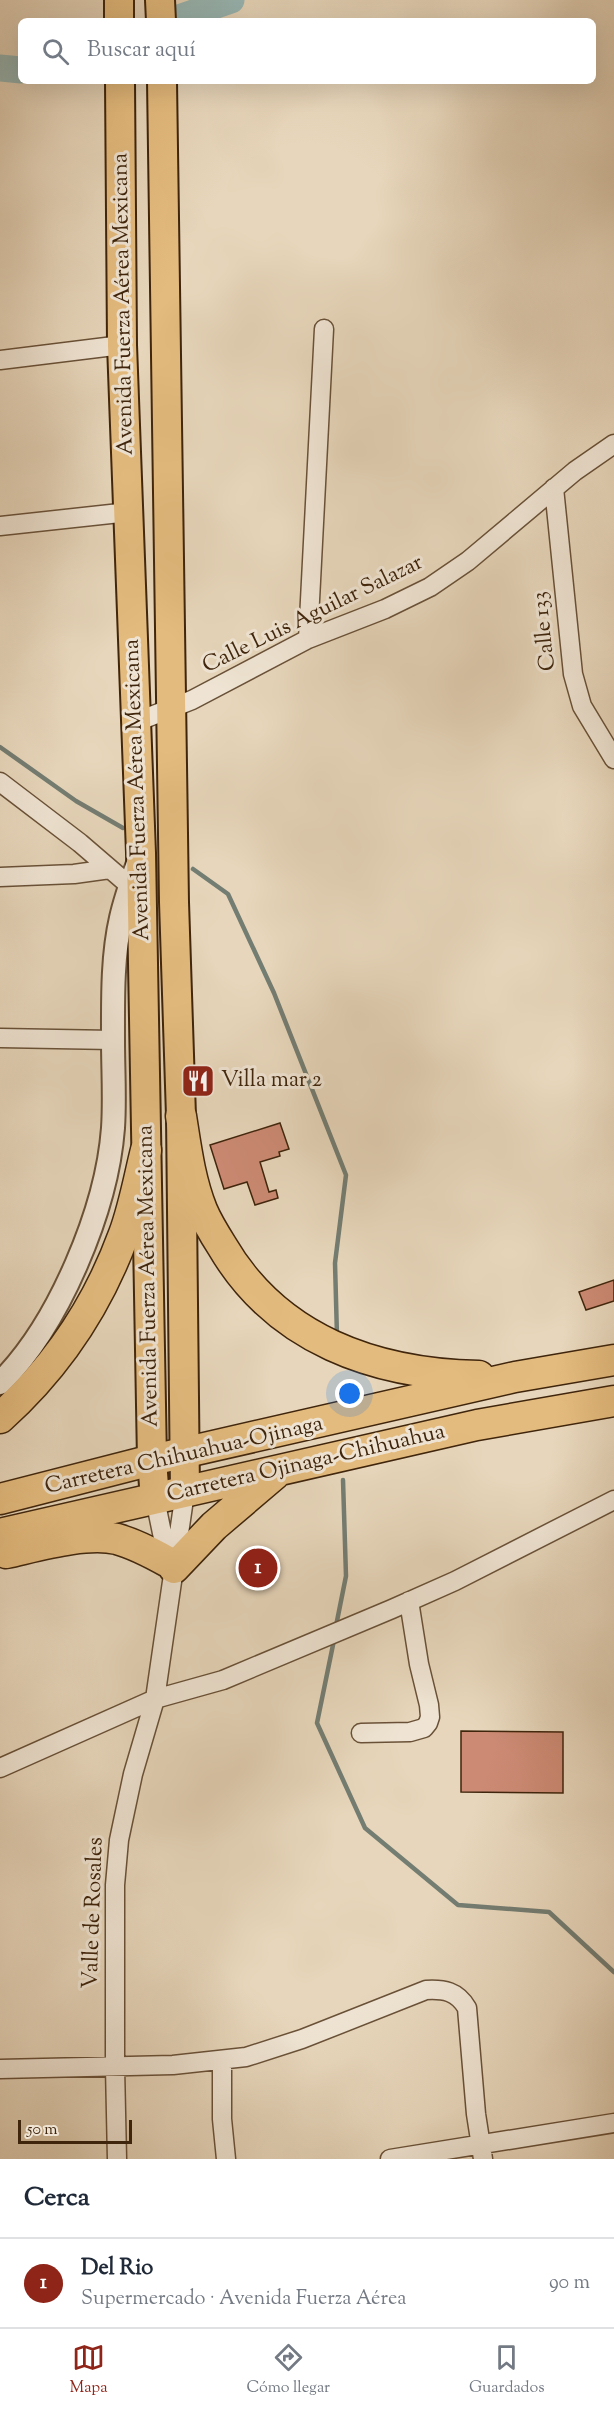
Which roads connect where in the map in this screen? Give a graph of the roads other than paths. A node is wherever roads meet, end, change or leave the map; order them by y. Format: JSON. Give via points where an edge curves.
{"nodes":[{"id":1,"x":119,"y":0,"type":"edge"},
{"id":2,"x":160,"y":0,"type":"edge"},
{"id":3,"x":119,"y":18,"type":"edge"},
{"id":4,"x":160,"y":18,"type":"edge"},
{"id":5,"x":120,"y":84,"type":"edge"},
{"id":6,"x":162,"y":84,"type":"edge"},
{"id":7,"x":324,"y":328,"type":"dead end"},
{"id":8,"x":122,"y":345,"type":"junction"},
{"id":9,"x":0,"y":360,"type":"edge"},
{"id":10,"x":614,"y":444,"type":"edge"},
{"id":11,"x":554,"y":488,"type":"junction"},
{"id":12,"x":129,"y":512,"type":"junction"},
{"id":13,"x":0,"y":526,"type":"edge"},
{"id":14,"x":308,"y":639,"type":"junction"},
{"id":15,"x":171,"y":708,"type":"junction"},
{"id":16,"x":136,"y":722,"type":"junction"},
{"id":17,"x":614,"y":759,"type":"edge"},
{"id":18,"x":0,"y":782,"type":"edge"},
{"id":19,"x":141,"y":853,"type":"junction"},
{"id":20,"x":110,"y":868,"type":"junction"},
{"id":21,"x":0,"y":877,"type":"edge"},
{"id":22,"x":130,"y":885,"type":"junction"},
{"id":23,"x":0,"y":1038,"type":"edge"},
{"id":24,"x":113,"y":1040,"type":"junction"},
{"id":25,"x":181,"y":1116,"type":"junction"},
{"id":26,"x":146,"y":1150,"type":"junction"},
{"id":27,"x":614,"y":1360,"type":"edge"},
{"id":28,"x":515,"y":1377,"type":"junction"},
{"id":29,"x":0,"y":1383,"type":"edge"},
{"id":30,"x":614,"y":1401,"type":"edge"},
{"id":31,"x":0,"y":1418,"type":"edge"},
{"id":32,"x":184,"y":1455,"type":"junction"},
{"id":33,"x":152,"y":1461,"type":"junction"},
{"id":34,"x":278,"y":1471,"type":"junction"},
{"id":35,"x":185,"y":1492,"type":"junction"},
{"id":36,"x":0,"y":1499,"type":"edge"},
{"id":37,"x":155,"y":1499,"type":"junction"},
{"id":38,"x":614,"y":1500,"type":"edge"},
{"id":39,"x":0,"y":1534,"type":"edge"},
{"id":40,"x":0,"y":1554,"type":"edge"},
{"id":41,"x":172,"y":1570,"type":"junction"},
{"id":42,"x":409,"y":1601,"type":"junction"},
{"id":43,"x":155,"y":1699,"type":"junction"},
{"id":44,"x":361,"y":1733,"type":"dead end"},
{"id":45,"x":0,"y":1768,"type":"edge"},
{"id":46,"x":222,"y":2061,"type":"junction"},
{"id":47,"x":115,"y":2067,"type":"junction"},
{"id":48,"x":0,"y":2069,"type":"edge"},
{"id":49,"x":614,"y":2123,"type":"edge"},
{"id":50,"x":482,"y":2152,"type":"edge"},
{"id":51,"x":117,"y":2159,"type":"edge"},
{"id":52,"x":226,"y":2159,"type":"edge"},
{"id":53,"x":390,"y":2159,"type":"edge"}],
"edges":[{"from":1,"to":3,"type":"main road"},
{"from":2,"to":4,"type":"main road"},
{"from":5,"to":8,"type":"main road","name":"Avenida Fuerza Aérea Mexicana"},
{"from":6,"to":15,"type":"main road","name":"Avenida Fuerza Aérea Mexicana"},
{"from":7,"to":14,"type":"street"},
{"from":8,"to":9,"type":"street"},
{"from":8,"to":12,"type":"main road","name":"Avenida Fuerza Aérea Mexicana"},
{"from":10,"to":11,"type":"street","name":"Calle Luis Aguilar Salazar"},
{"from":11,"to":14,"type":"street","name":"Calle Luis Aguilar Salazar","via":[[468,561],[430,587]]},
{"from":11,"to":17,"type":"street","name":"Calle 133","via":[[573,674],[582,706]]},
{"from":12,"to":13,"type":"street"},
{"from":12,"to":16,"type":"main road","name":"Avenida Fuerza Aérea Mexicana"},
{"from":14,"to":15,"type":"street","name":"Calle Luis Aguilar Salazar"},
{"from":15,"to":16,"type":"street","name":"Calle Luis Aguilar Salazar"},
{"from":15,"to":25,"type":"main road","name":"Avenida Fuerza Aérea Mexicana"},
{"from":16,"to":19,"type":"main road","name":"Avenida Fuerza Aérea Mexicana"},
{"from":18,"to":20,"type":"street"},
{"from":19,"to":22,"type":"street"},
{"from":19,"to":26,"type":"main road","name":"Avenida Fuerza Aérea Mexicana"},
{"from":20,"to":21,"type":"street","via":[[74,874]]},
{"from":20,"to":22,"type":"street"},
{"from":22,"to":24,"type":"street","via":[[120,920],[115,963]]},
{"from":23,"to":24,"type":"street"},
{"from":24,"to":29,"type":"street","via":[[110,1156],[88,1234],[33,1343]]},
{"from":25,"to":28,"type":"highway","via":[[188,1165],[207,1219],[246,1282],[289,1321],[327,1345],[383,1365],[422,1373]]},
{"from":25,"to":32,"type":"main road","name":"Avenida Fuerza Aérea Mexicana"},
{"from":26,"to":31,"type":"highway","via":[[125,1232],[96,1299],[38,1381]]},
{"from":26,"to":33,"type":"main road","name":"Avenida Fuerza Aérea Mexicana"},
{"from":27,"to":28,"type":"highway","name":"Carretera Chihuahua-Ojinaga"},
{"from":28,"to":32,"type":"highway","name":"Carretera Chihuahua-Ojinaga"},
{"from":30,"to":34,"type":"highway","name":"Carretera Ojinaga-Chihuahua","via":[[477,1425]]},
{"from":32,"to":33,"type":"highway","name":"Carretera Chihuahua-Ojinaga"},
{"from":32,"to":35,"type":"main road","name":"Avenida Fuerza Aérea Mexicana"},
{"from":33,"to":36,"type":"highway","name":"Carretera Chihuahua-Ojinaga"},
{"from":33,"to":37,"type":"main road","name":"Avenida Fuerza Aérea Mexicana"},
{"from":34,"to":35,"type":"highway","name":"Carretera Ojinaga-Chihuahua"},
{"from":34,"to":41,"type":"highway","via":[[214,1526]]},
{"from":35,"to":37,"type":"highway","name":"Carretera Ojinaga-Chihuahua"},
{"from":35,"to":41,"type":"street","name":"Valle de Rosales"},
{"from":37,"to":39,"type":"highway","name":"Carretera Ojinaga-Chihuahua"},
{"from":37,"to":41,"type":"street"},
{"from":38,"to":42,"type":"street"},
{"from":40,"to":41,"type":"highway","via":[[104,1538],[129,1543]]},
{"from":41,"to":43,"type":"street","name":"Valle de Rosales"},
{"from":42,"to":43,"type":"street","via":[[223,1680]]},
{"from":42,"to":44,"type":"street","via":[[418,1664],[429,1705],[428,1724],[410,1732]]},
{"from":43,"to":45,"type":"street"},
{"from":43,"to":47,"type":"street","name":"Valle de Rosales","via":[[119,1840],[115,1886]]},
{"from":46,"to":47,"type":"street"},
{"from":46,"to":50,"type":"street","via":[[268,2051],[426,1990],[452,1992],[462,1998],[467,2008]]},
{"from":46,"to":52,"type":"street"},
{"from":47,"to":48,"type":"street"},
{"from":47,"to":51,"type":"street","name":"Valle de Rosales"},
{"from":49,"to":50,"type":"street"},
{"from":50,"to":53,"type":"street"}]}
